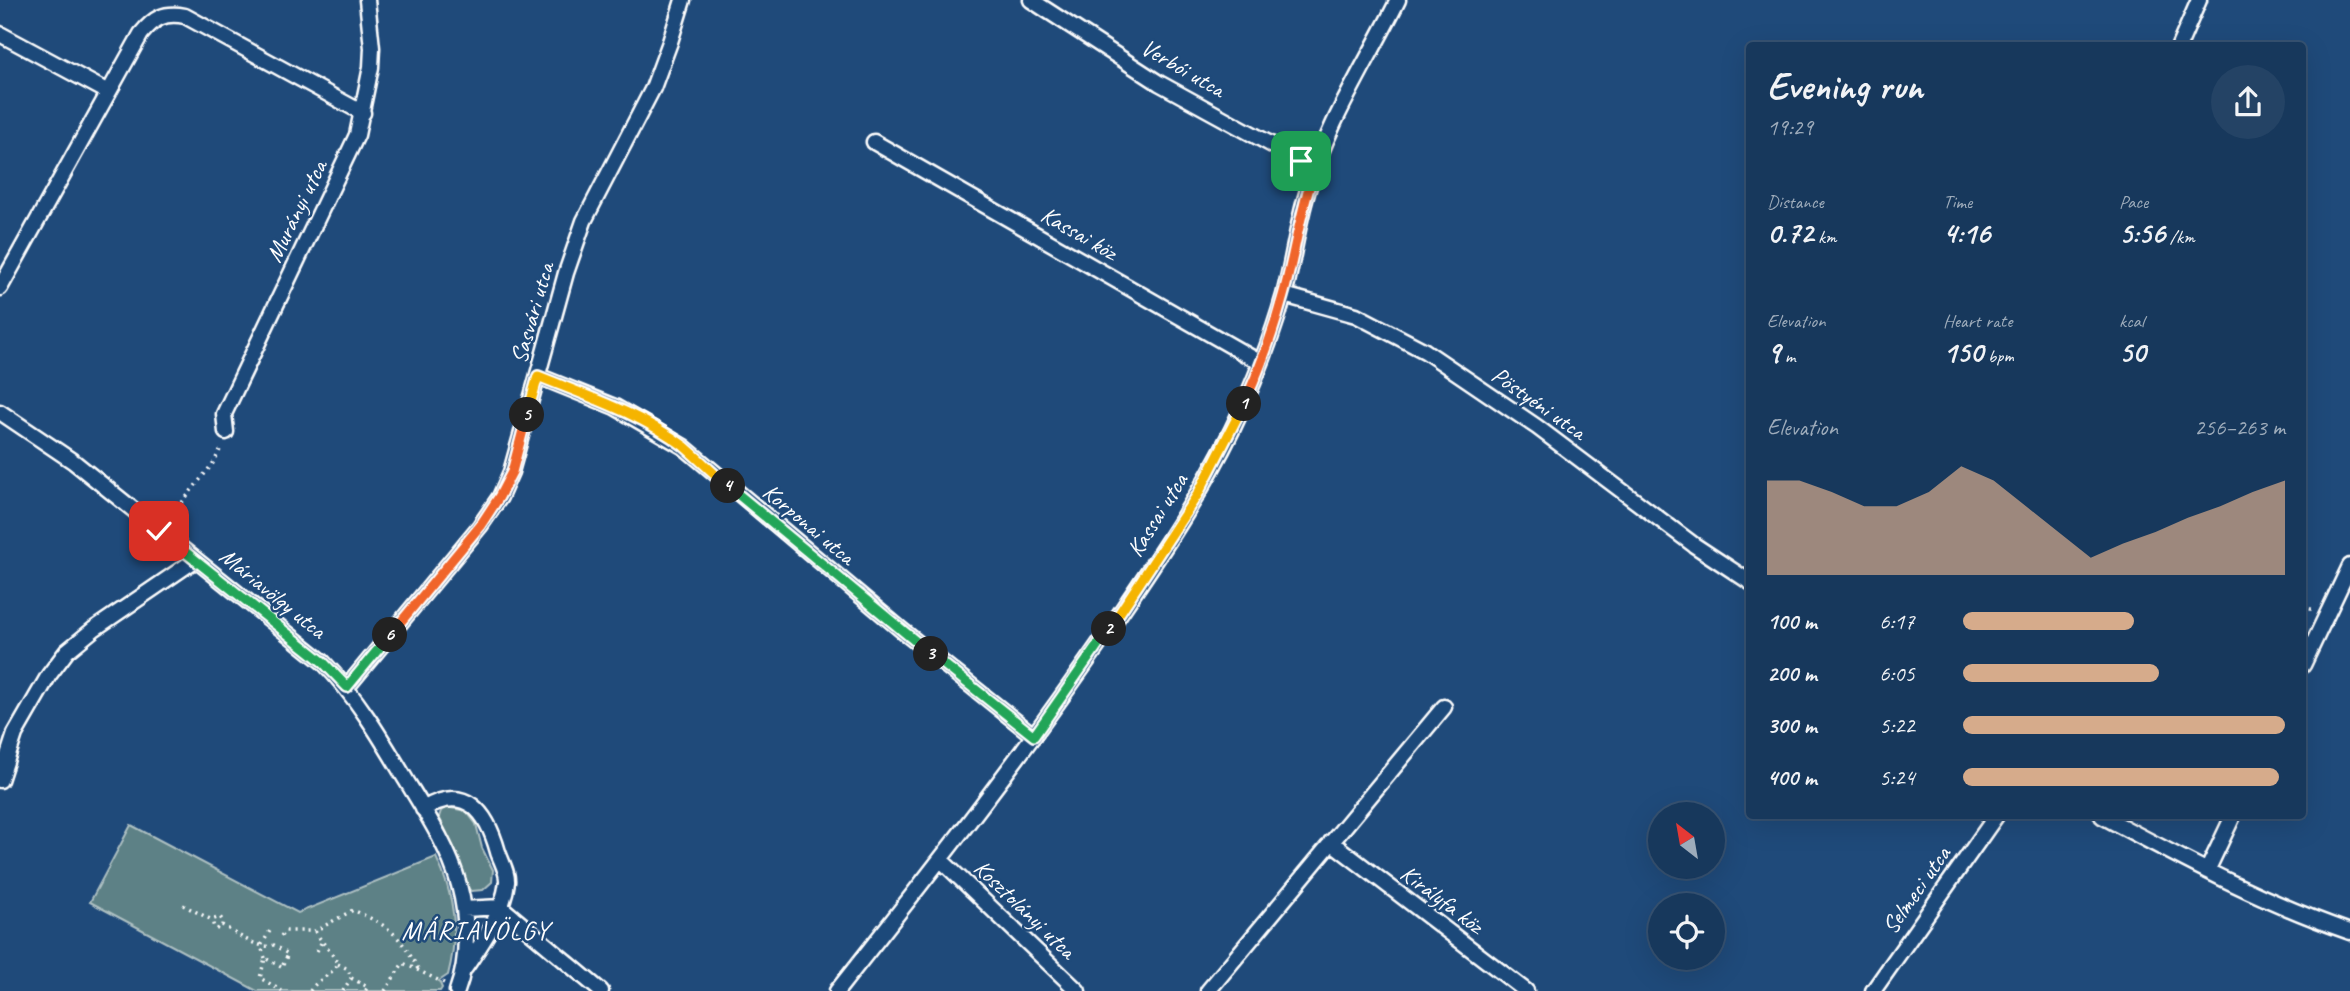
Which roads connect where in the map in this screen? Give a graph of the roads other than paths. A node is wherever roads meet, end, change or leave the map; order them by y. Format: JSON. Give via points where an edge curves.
{"nodes":[{"id":1,"x":367,"y":0,"type":"edge"},
{"id":2,"x":683,"y":0,"type":"edge"},
{"id":3,"x":1031,"y":0,"type":"edge"},
{"id":4,"x":1398,"y":0,"type":"edge"},
{"id":5,"x":2199,"y":0,"type":"edge"},
{"id":6,"x":0,"y":34,"type":"edge"},
{"id":7,"x":2181,"y":42,"type":"edge"},
{"id":8,"x":108,"y":92,"type":"junction"},
{"id":9,"x":363,"y":113,"type":"junction"},
{"id":10,"x":874,"y":142,"type":"dead end"},
{"id":11,"x":1315,"y":169,"type":"junction"},
{"id":12,"x":0,"y":288,"type":"edge"},
{"id":13,"x":1284,"y":295,"type":"junction"},
{"id":14,"x":1261,"y":363,"type":"junction"},
{"id":15,"x":538,"y":376,"type":"junction"},
{"id":16,"x":0,"y":412,"type":"edge"},
{"id":17,"x":226,"y":432,"type":"dead end"},
{"id":18,"x":195,"y":560,"type":"junction"},
{"id":19,"x":2350,"y":565,"type":"edge"},
{"id":20,"x":1746,"y":579,"type":"edge"},
{"id":21,"x":2306,"y":659,"type":"edge"},
{"id":22,"x":347,"y":687,"type":"junction"},
{"id":23,"x":1444,"y":707,"type":"dead end"},
{"id":24,"x":1034,"y":736,"type":"junction"},
{"id":25,"x":0,"y":780,"type":"edge"},
{"id":26,"x":424,"y":809,"type":"junction"},
{"id":27,"x":1994,"y":819,"type":"edge"},
{"id":28,"x":2108,"y":819,"type":"edge"},
{"id":29,"x":2232,"y":819,"type":"edge"},
{"id":30,"x":1331,"y":842,"type":"junction"},
{"id":31,"x":941,"y":860,"type":"junction"},
{"id":32,"x":2207,"y":871,"type":"junction"},
{"id":33,"x":501,"y":907,"type":"junction"},
{"id":34,"x":464,"y":909,"type":"junction"},
{"id":35,"x":2350,"y":932,"type":"edge"},
{"id":36,"x":463,"y":971,"type":"junction"},
{"id":37,"x":457,"y":991,"type":"edge"},
{"id":38,"x":601,"y":991,"type":"edge"},
{"id":39,"x":837,"y":991,"type":"edge"},
{"id":40,"x":1078,"y":991,"type":"edge"},
{"id":41,"x":1208,"y":991,"type":"edge"},
{"id":42,"x":1526,"y":991,"type":"edge"},
{"id":43,"x":1873,"y":991,"type":"edge"}],
"edges":[{"from":1,"to":9,"type":"street","name":"Murányi utca","via":[[372,48]]},
{"from":2,"to":15,"type":"street","name":"Sasvári utca","via":[[653,88],[584,221]]},
{"from":3,"to":11,"type":"street","name":"Verbói utca","via":[[1158,83]]},
{"from":4,"to":11,"type":"street","name":"Kassai utca","via":[[1342,106]]},
{"from":5,"to":7,"type":"street"},
{"from":6,"to":8,"type":"street"},
{"from":8,"to":9,"type":"street","via":[[150,23],[173,14],[185,16]]},
{"from":8,"to":12,"type":"street"},
{"from":9,"to":17,"type":"street","name":"Murányi utca","via":[[357,135],[224,414]]},
{"from":10,"to":14,"type":"street","name":"Kassai köz"},
{"from":11,"to":13,"type":"street","name":"Kassai utca"},
{"from":13,"to":14,"type":"street","name":"Kassai utca"},
{"from":13,"to":20,"type":"street","name":"Pöstyéni utca","via":[[1356,315],[1425,351]]},
{"from":14,"to":24,"type":"street","name":"Kassai utca","via":[[1198,494]]},
{"from":15,"to":22,"type":"street","name":"Sasvári utca","via":[[512,472],[499,497]]},
{"from":15,"to":24,"type":"street","name":"Korponai utca","via":[[615,407],[684,446]]},
{"from":16,"to":18,"type":"street","name":"Máriavölgy utca","via":[[74,462]]},
{"from":18,"to":22,"type":"street","name":"Máriavölgy utca","via":[[323,662]]},
{"from":18,"to":25,"type":"street","via":[[67,651],[15,734]]},
{"from":19,"to":21,"type":"street"},
{"from":22,"to":26,"type":"street","name":"Máriavölgy utca"},
{"from":23,"to":30,"type":"street"},
{"from":24,"to":31,"type":"street","name":"Kassai utca"},
{"from":26,"to":33,"type":"street","via":[[450,798],[466,800],[480,811],[495,839],[507,879]]},
{"from":26,"to":34,"type":"street","name":"Máriavölgy utca","via":[[452,867]]},
{"from":27,"to":43,"type":"street","name":"Selmeci utca"},
{"from":28,"to":32,"type":"street"},
{"from":29,"to":32,"type":"street"},
{"from":30,"to":41,"type":"street"},
{"from":30,"to":42,"type":"street","name":"Királyfa köz"},
{"from":31,"to":39,"type":"street","name":"Kassai utca"},
{"from":31,"to":40,"type":"street","name":"Kosztolányi utca"},
{"from":32,"to":35,"type":"street","via":[[2250,894]]},
{"from":33,"to":34,"type":"street"},
{"from":33,"to":36,"type":"street"},
{"from":33,"to":38,"type":"street"},
{"from":34,"to":36,"type":"street","name":"Máriavölgy utca"},
{"from":36,"to":37,"type":"street","name":"Máriavölgy utca"}]}
